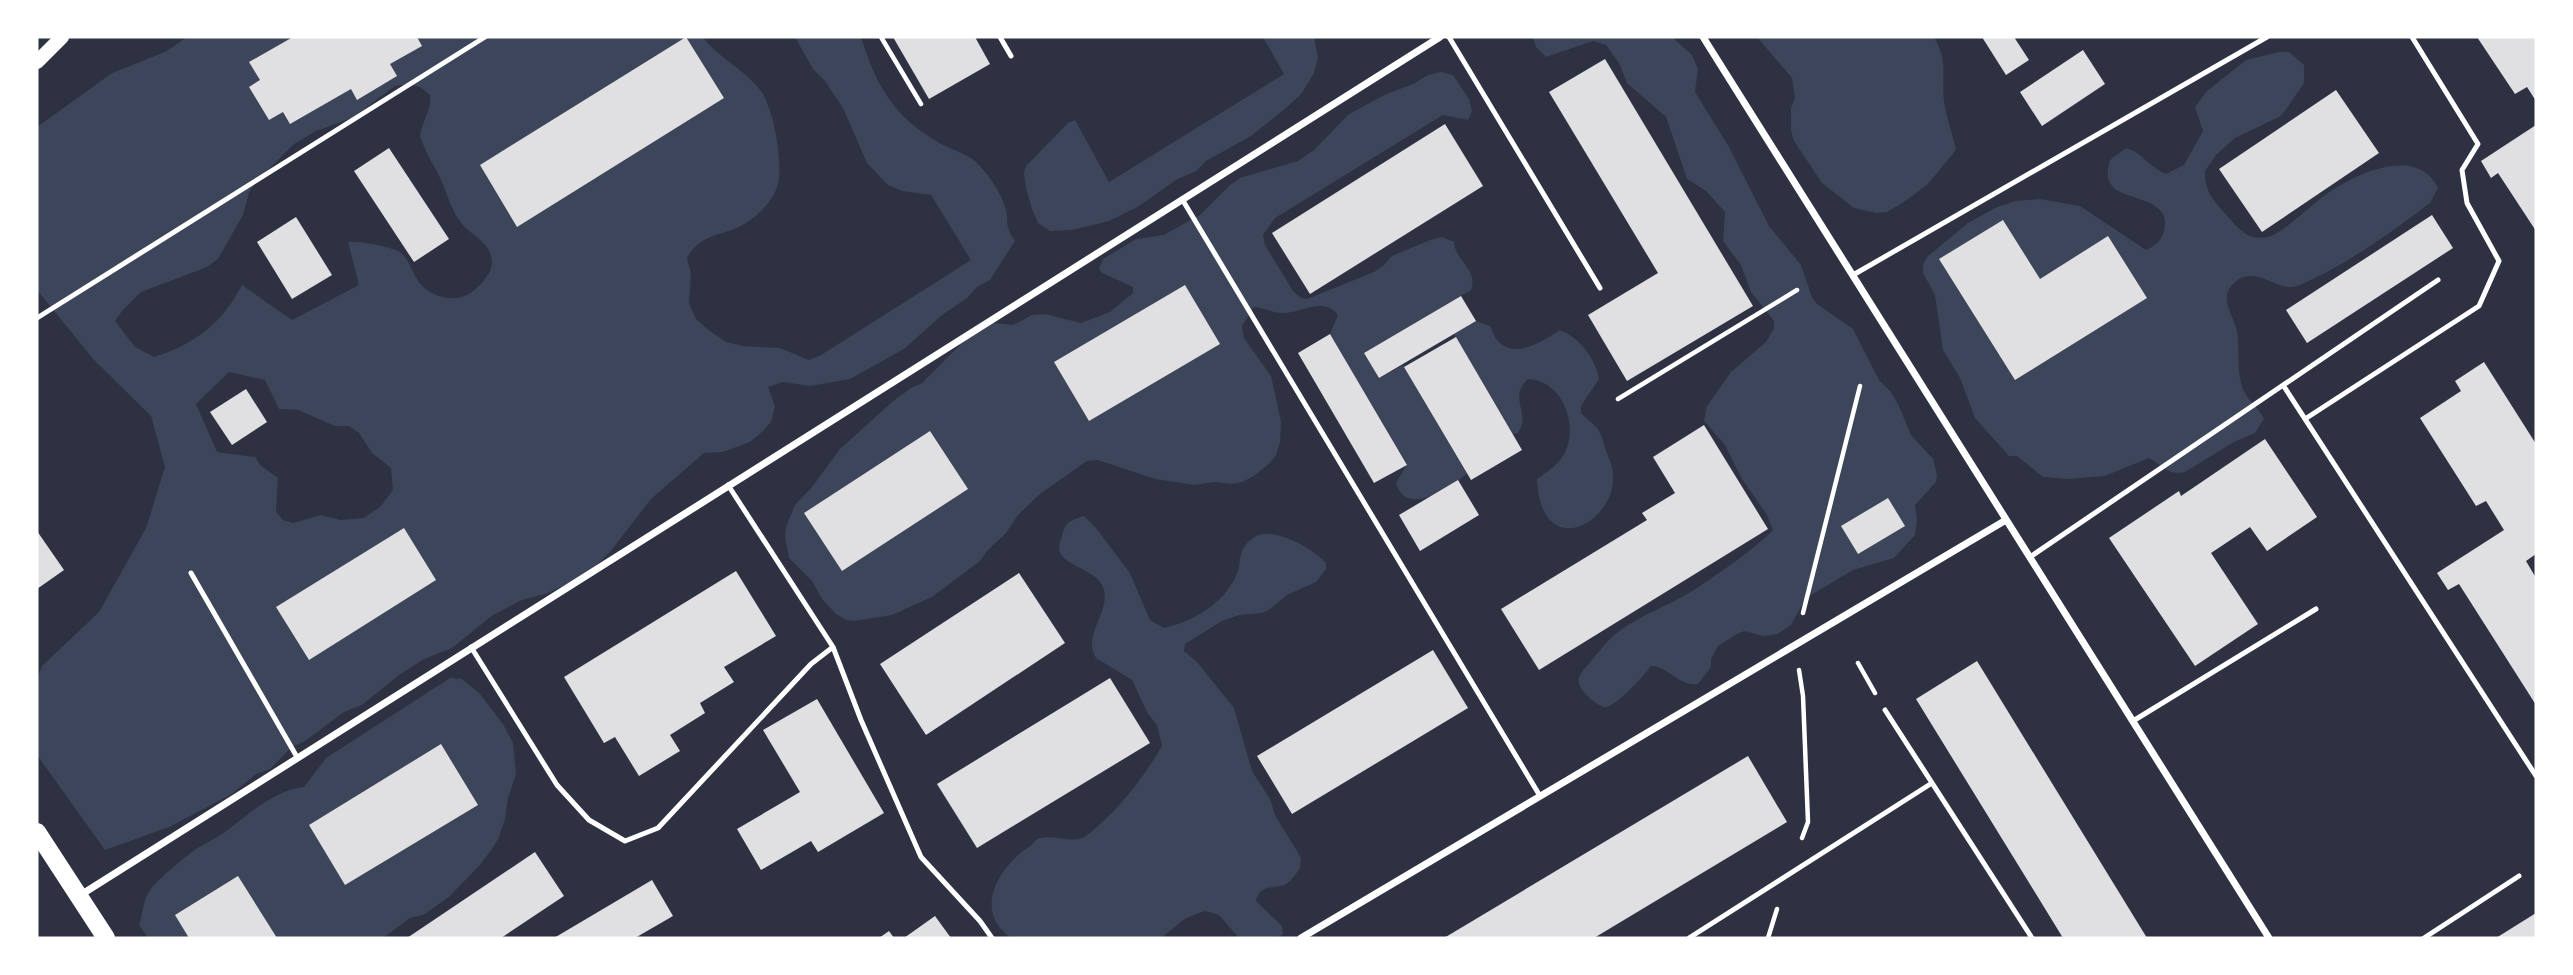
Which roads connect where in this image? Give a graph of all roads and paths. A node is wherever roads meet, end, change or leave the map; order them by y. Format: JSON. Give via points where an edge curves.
{"nodes":[{"id":1,"x":62,"y":37,"type":"edge"},
{"id":2,"x":485,"y":37,"type":"edge"},
{"id":3,"x":881,"y":37,"type":"edge"},
{"id":4,"x":1000,"y":37,"type":"edge"},
{"id":5,"x":1440,"y":37,"type":"edge"},
{"id":6,"x":1449,"y":37,"type":"edge"},
{"id":7,"x":1703,"y":37,"type":"edge"},
{"id":8,"x":2267,"y":37,"type":"edge"},
{"id":9,"x":2412,"y":37,"type":"edge"},
{"id":10,"x":1011,"y":56,"type":"dead end"},
{"id":11,"x":37,"y":62,"type":"edge"},
{"id":12,"x":921,"y":104,"type":"dead end"},
{"id":13,"x":1182,"y":199,"type":"junction"},
{"id":14,"x":1853,"y":275,"type":"junction"},
{"id":15,"x":2438,"y":280,"type":"dead end"},
{"id":16,"x":1600,"y":288,"type":"dead end"},
{"id":17,"x":1797,"y":290,"type":"dead end"},
{"id":18,"x":37,"y":318,"type":"edge"},
{"id":19,"x":2283,"y":385,"type":"junction"},
{"id":20,"x":1618,"y":399,"type":"dead end"},
{"id":21,"x":2305,"y":419,"type":"junction"},
{"id":22,"x":728,"y":485,"type":"junction"},
{"id":23,"x":2007,"y":520,"type":"junction"},
{"id":24,"x":2030,"y":557,"type":"junction"},
{"id":25,"x":191,"y":573,"type":"dead end"},
{"id":26,"x":2316,"y":609,"type":"dead end"},
{"id":27,"x":471,"y":647,"type":"junction"},
{"id":28,"x":834,"y":647,"type":"junction"},
{"id":29,"x":1857,"y":663,"type":"dead end"},
{"id":30,"x":1885,"y":710,"type":"joint"},
{"id":31,"x":2133,"y":722,"type":"junction"},
{"id":32,"x":298,"y":757,"type":"junction"},
{"id":33,"x":2536,"y":776,"type":"edge"},
{"id":34,"x":1932,"y":783,"type":"junction"},
{"id":35,"x":1540,"y":796,"type":"junction"},
{"id":36,"x":37,"y":832,"type":"edge"},
{"id":37,"x":2519,"y":876,"type":"dead end"},
{"id":38,"x":79,"y":897,"type":"junction"},
{"id":39,"x":106,"y":938,"type":"edge"},
{"id":40,"x":992,"y":938,"type":"edge"},
{"id":41,"x":1301,"y":938,"type":"edge"},
{"id":42,"x":1689,"y":938,"type":"edge"},
{"id":43,"x":2032,"y":938,"type":"edge"},
{"id":44,"x":2269,"y":938,"type":"edge"},
{"id":45,"x":2424,"y":938,"type":"edge"}],
"edges":[{"from":1,"to":11,"type":"main road"},
{"from":2,"to":18,"type":"lane"},
{"from":3,"to":12,"type":"path"},
{"from":4,"to":10,"type":"lane"},
{"from":5,"to":13,"type":"street"},
{"from":6,"to":16,"type":"lane"},
{"from":7,"to":14,"type":"street"},
{"from":8,"to":14,"type":"lane"},
{"from":9,"to":21,"type":"lane","via":[[2477,144],[2462,170],[2467,203],[2498,261],[2479,306]]},
{"from":13,"to":22,"type":"street"},
{"from":13,"to":35,"type":"lane"},
{"from":14,"to":23,"type":"street"},
{"from":15,"to":19,"type":"lane"},
{"from":17,"to":20,"type":"path"},
{"from":19,"to":21,"type":"lane"},
{"from":19,"to":24,"type":"lane"},
{"from":21,"to":33,"type":"lane"},
{"from":22,"to":27,"type":"street"},
{"from":22,"to":28,"type":"lane"},
{"from":23,"to":24,"type":"street"},
{"from":23,"to":35,"type":"street"},
{"from":24,"to":31,"type":"street"},
{"from":25,"to":32,"type":"lane"},
{"from":26,"to":31,"type":"lane"},
{"from":27,"to":28,"type":"lane","via":[[557,785],[589,820],[625,841],[658,828],[811,664]]},
{"from":27,"to":32,"type":"street"},
{"from":28,"to":40,"type":"lane","via":[[921,857]]},
{"from":29,"to":30,"type":"path"},
{"from":30,"to":34,"type":"lane"},
{"from":31,"to":44,"type":"street"},
{"from":32,"to":38,"type":"street"},
{"from":34,"to":42,"type":"lane"},
{"from":34,"to":43,"type":"lane"},
{"from":35,"to":41,"type":"street"},
{"from":36,"to":38,"type":"main road"},
{"from":37,"to":45,"type":"lane"},
{"from":38,"to":39,"type":"main road"}]}
